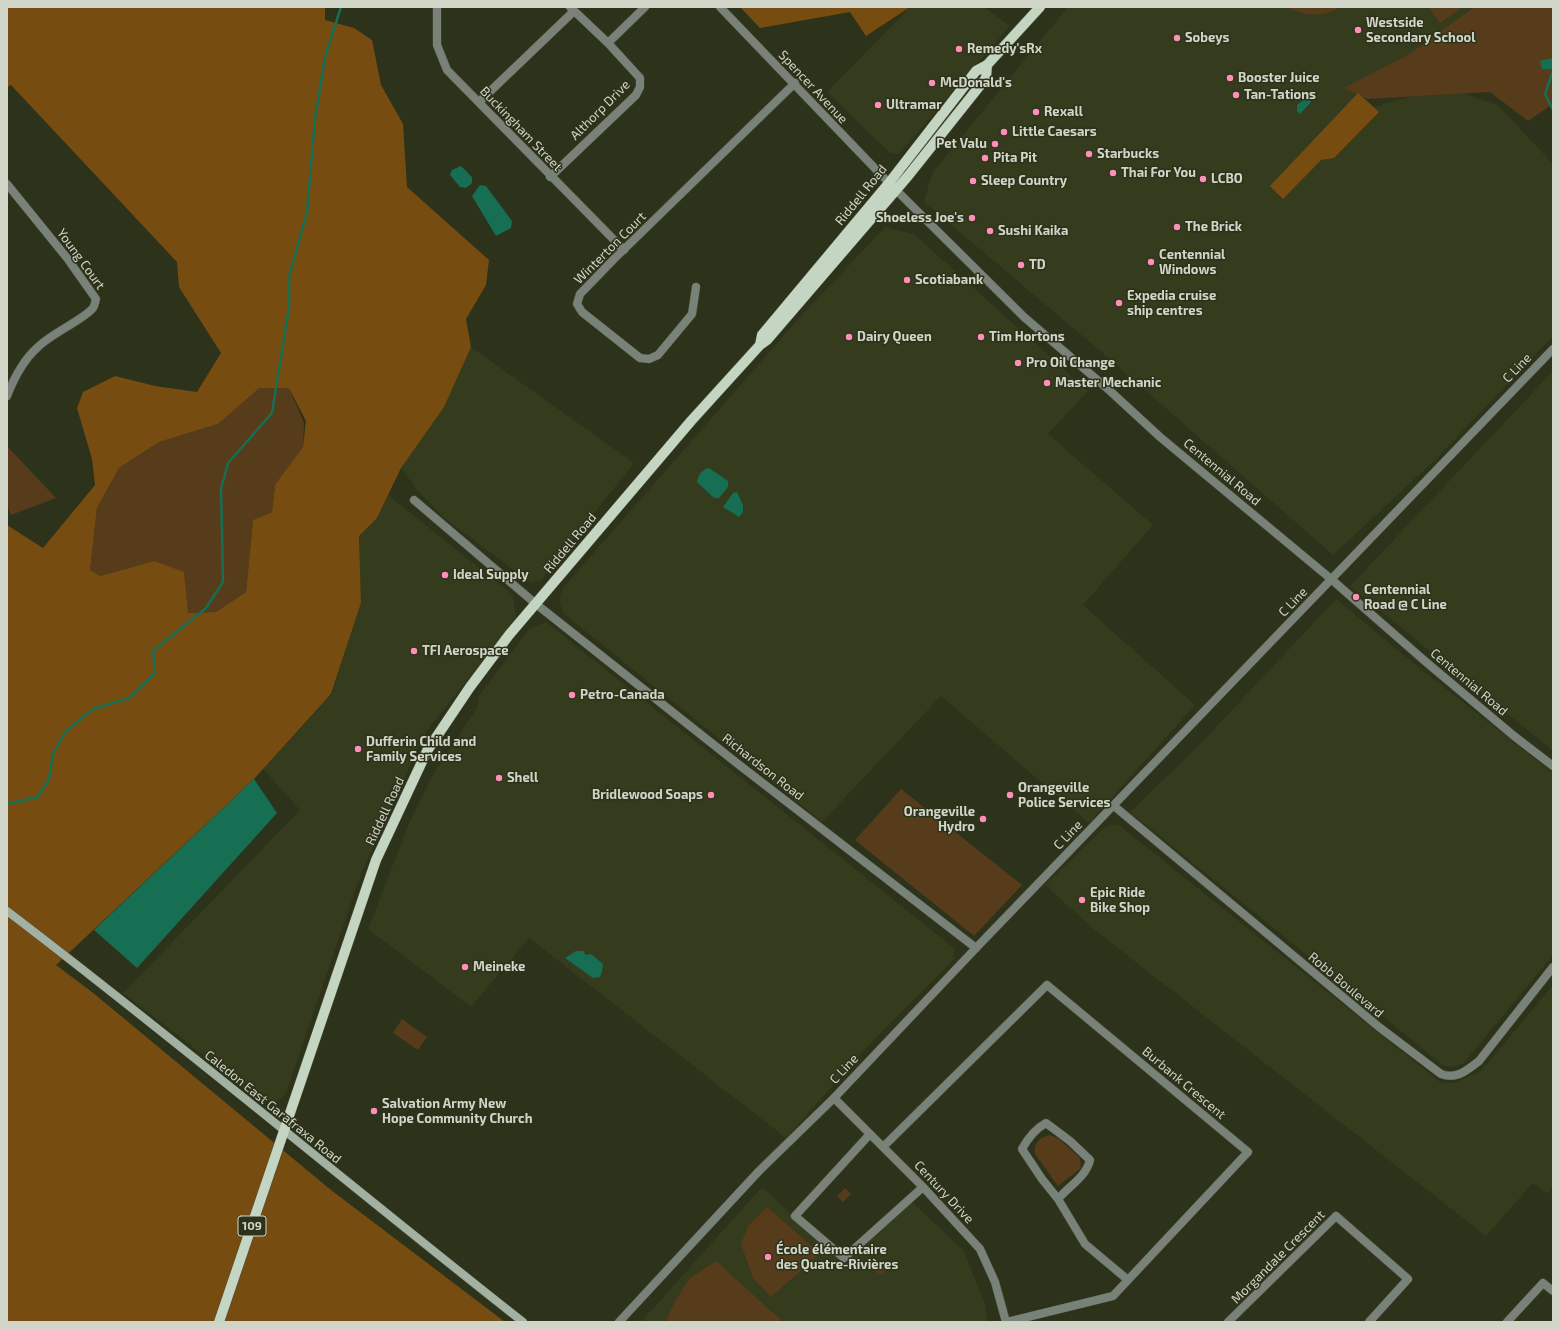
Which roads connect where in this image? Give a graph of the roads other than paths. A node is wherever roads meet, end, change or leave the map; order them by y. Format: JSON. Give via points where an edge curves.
{"nodes":[{"id":1,"x":437,"y":7,"type":"edge"},
{"id":2,"x":645,"y":7,"type":"edge"},
{"id":3,"x":720,"y":7,"type":"edge"},
{"id":4,"x":1040,"y":7,"type":"edge"},
{"id":5,"x":572,"y":9,"type":"edge"},
{"id":6,"x":608,"y":43,"type":"junction"},
{"id":7,"x":795,"y":83,"type":"junction"},
{"id":8,"x":479,"y":102,"type":"junction"},
{"id":9,"x":550,"y":177,"type":"junction"},
{"id":10,"x":7,"y":184,"type":"edge"},
{"id":11,"x":892,"y":186,"type":"junction"},
{"id":12,"x":624,"y":250,"type":"junction"},
{"id":13,"x":696,"y":287,"type":"dead end"},
{"id":14,"x":1553,"y":348,"type":"edge"},
{"id":15,"x":7,"y":396,"type":"edge"},
{"id":16,"x":414,"y":500,"type":"dead end"},
{"id":17,"x":1331,"y":579,"type":"junction"},
{"id":18,"x":536,"y":604,"type":"junction"},
{"id":19,"x":1553,"y":766,"type":"edge"},
{"id":20,"x":1114,"y":806,"type":"junction"},
{"id":21,"x":7,"y":911,"type":"edge"},
{"id":22,"x":976,"y":948,"type":"junction"},
{"id":23,"x":1553,"y":967,"type":"edge"},
{"id":24,"x":834,"y":1098,"type":"junction"},
{"id":25,"x":284,"y":1130,"type":"junction"},
{"id":26,"x":870,"y":1134,"type":"junction"},
{"id":27,"x":883,"y":1147,"type":"junction"},
{"id":28,"x":923,"y":1187,"type":"junction"},
{"id":29,"x":1058,"y":1199,"type":"junction"},
{"id":30,"x":1128,"y":1280,"type":"junction"},
{"id":31,"x":1553,"y":1291,"type":"edge"},
{"id":32,"x":219,"y":1322,"type":"edge"},
{"id":33,"x":523,"y":1322,"type":"edge"},
{"id":34,"x":619,"y":1322,"type":"edge"},
{"id":35,"x":1007,"y":1322,"type":"edge"},
{"id":36,"x":1228,"y":1322,"type":"edge"},
{"id":37,"x":1369,"y":1322,"type":"edge"},
{"id":38,"x":1507,"y":1322,"type":"edge"}],
"edges":[{"from":1,"to":8,"type":"street","name":"Buckingham Street","via":[[437,45],[441,58],[447,70]]},
{"from":2,"to":6,"type":"street"},
{"from":3,"to":7,"type":"street","name":"Spencer Avenue"},
{"from":4,"to":11,"type":"main road","name":"Riddell Road","via":[[987,65],[986,78]]},
{"from":5,"to":6,"type":"street","name":"Althorp Drive"},
{"from":5,"to":8,"type":"street"},
{"from":6,"to":9,"type":"street","name":"Althorp Drive","via":[[640,78],[640,88],[636,95]]},
{"from":7,"to":11,"type":"street","name":"Spencer Avenue"},
{"from":7,"to":12,"type":"street","name":"Winterton Court"},
{"from":8,"to":9,"type":"street","name":"Buckingham Street"},
{"from":9,"to":12,"type":"street","name":"Buckingham Street"},
{"from":10,"to":15,"type":"street","name":"Young Court","via":[[67,258],[96,299],[94,307],[87,313],[37,347],[14,379]]},
{"from":11,"to":17,"type":"street","name":"Centennial Road","via":[[1024,317],[1160,437]]},
{"from":11,"to":18,"type":"main road","name":"Riddell Road","via":[[767,340],[691,421]]},
{"from":12,"to":13,"type":"street","name":"Winterton Court","via":[[580,294],[577,304],[582,312],[640,358],[649,359],[658,355],[692,314]]},
{"from":14,"to":17,"type":"street","name":"C Line"},
{"from":16,"to":18,"type":"street","name":"Richardson Road"},
{"from":17,"to":19,"type":"street","name":"Centennial Road","via":[[1426,662]]},
{"from":17,"to":20,"type":"street","name":"C Line"},
{"from":18,"to":22,"type":"street","name":"Richardson Road"},
{"from":18,"to":25,"type":"main road","name":"Riddell Road","via":[[470,686],[427,751],[376,860]]},
{"from":20,"to":22,"type":"street","name":"C Line"},
{"from":20,"to":23,"type":"street","name":"Robb Boulevard","via":[[1379,1027],[1449,1077],[1464,1073],[1479,1061]]},
{"from":21,"to":25,"type":"main road","name":"Caledon East Garafraxa Road","via":[[120,997]]},
{"from":22,"to":24,"type":"street","name":"C Line"},
{"from":24,"to":26,"type":"street","name":"Century Drive"},
{"from":24,"to":34,"type":"street","name":"C Line","via":[[759,1171]]},
{"from":25,"to":32,"type":"main road","number":"109"},
{"from":25,"to":33,"type":"main road","name":"Caledon East Garafraxa Road"},
{"from":26,"to":27,"type":"street","name":"Century Drive"},
{"from":26,"to":28,"type":"street","via":[[795,1216],[844,1258]]},
{"from":27,"to":28,"type":"street","name":"Century Drive"},
{"from":27,"to":30,"type":"street","name":"Burbank Crescent","via":[[1047,984],[1248,1152]]},
{"from":28,"to":35,"type":"street","name":"Century Drive","via":[[980,1249],[995,1282]]},
{"from":29,"to":29,"type":"street","via":[[1080,1178],[1088,1168],[1090,1160],[1065,1136],[1046,1123],[1029,1137],[1022,1149]]},
{"from":29,"to":30,"type":"street","via":[[1085,1244]]},
{"from":30,"to":35,"type":"street","name":"Burbank Crescent","via":[[1113,1296]]},
{"from":31,"to":38,"type":"street","via":[[1543,1283]]},
{"from":36,"to":37,"type":"street","name":"Morgandale Crescent","via":[[1336,1216],[1408,1279]]}]}
